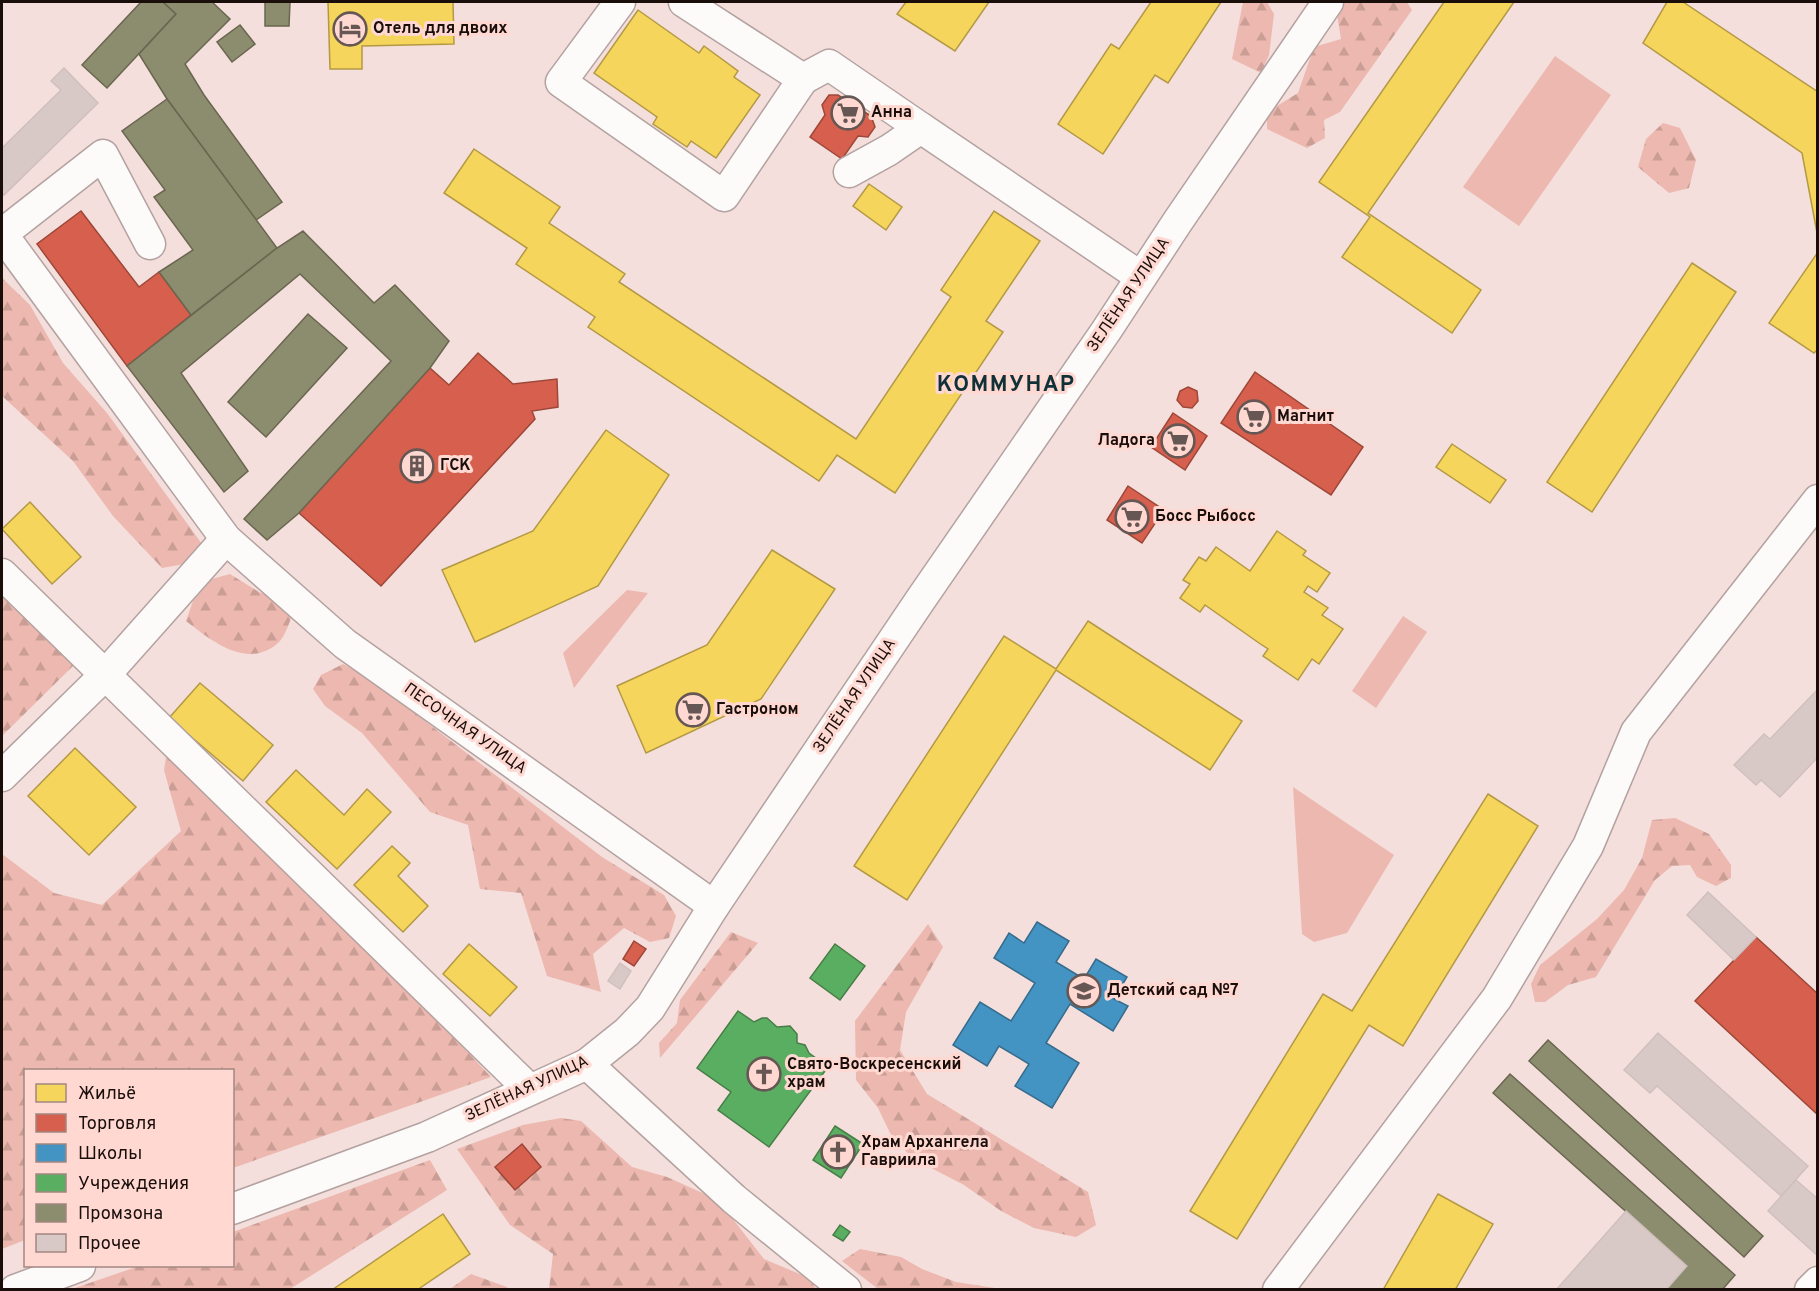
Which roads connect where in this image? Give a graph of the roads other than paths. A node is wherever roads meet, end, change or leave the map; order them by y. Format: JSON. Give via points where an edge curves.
{"nodes":[{"id":1,"x":620,"y":2,"type":"edge"},
{"id":2,"x":684,"y":2,"type":"edge"},
{"id":3,"x":1328,"y":2,"type":"edge"},
{"id":4,"x":804,"y":79,"type":"junction"},
{"id":5,"x":921,"y":128,"type":"junction"},
{"id":6,"x":849,"y":172,"type":"dead end"},
{"id":7,"x":2,"y":234,"type":"edge"},
{"id":8,"x":150,"y":244,"type":"dead end"},
{"id":9,"x":1140,"y":277,"type":"junction"},
{"id":10,"x":1818,"y":500,"type":"edge"},
{"id":11,"x":226,"y":539,"type":"junction"},
{"id":12,"x":2,"y":574,"type":"edge"},
{"id":13,"x":105,"y":675,"type":"junction"},
{"id":14,"x":2,"y":776,"type":"edge"},
{"id":15,"x":714,"y":906,"type":"junction"},
{"id":16,"x":587,"y":1064,"type":"junction"},
{"id":17,"x":529,"y":1089,"type":"junction"},
{"id":18,"x":234,"y":1208,"type":"edge"},
{"id":19,"x":77,"y":1267,"type":"edge"},
{"id":20,"x":1818,"y":1282,"type":"edge"},
{"id":21,"x":15,"y":1290,"type":"edge"},
{"id":22,"x":846,"y":1290,"type":"edge"},
{"id":23,"x":1278,"y":1290,"type":"edge"},
{"id":24,"x":1810,"y":1290,"type":"edge"}],
"edges":[{"from":1,"to":4,"type":"street","via":[[561,82],[724,196]]},
{"from":2,"to":4,"type":"street"},
{"from":3,"to":9,"type":"street","name":"ЗЕЛЁНАЯ УЛИЦА"},
{"from":4,"to":5,"type":"street","via":[[829,65]]},
{"from":5,"to":6,"type":"street"},
{"from":5,"to":9,"type":"street"},
{"from":7,"to":8,"type":"street","via":[[103,155]]},
{"from":7,"to":11,"type":"street","name":"ПЕСОЧНАЯ УЛИЦА"},
{"from":9,"to":15,"type":"street","name":"ЗЕЛЁНАЯ УЛИЦА"},
{"from":10,"to":23,"type":"street","via":[[1636,732],[1588,846],[1497,998]]},
{"from":11,"to":13,"type":"street"},
{"from":11,"to":15,"type":"street","name":"ПЕСОЧНАЯ УЛИЦА","via":[[345,644]]},
{"from":12,"to":13,"type":"street"},
{"from":13,"to":14,"type":"street"},
{"from":13,"to":17,"type":"street"},
{"from":15,"to":16,"type":"street","name":"ЗЕЛЁНАЯ УЛИЦА","via":[[650,1008]]},
{"from":16,"to":17,"type":"street","name":"ЗЕЛЁНАЯ УЛИЦА"},
{"from":16,"to":22,"type":"street","via":[[734,1199]]},
{"from":17,"to":18,"type":"street","name":"ЗЕЛЁНАЯ УЛИЦА","via":[[427,1137]]},
{"from":19,"to":21,"type":"street"},
{"from":20,"to":24,"type":"street"}]}
